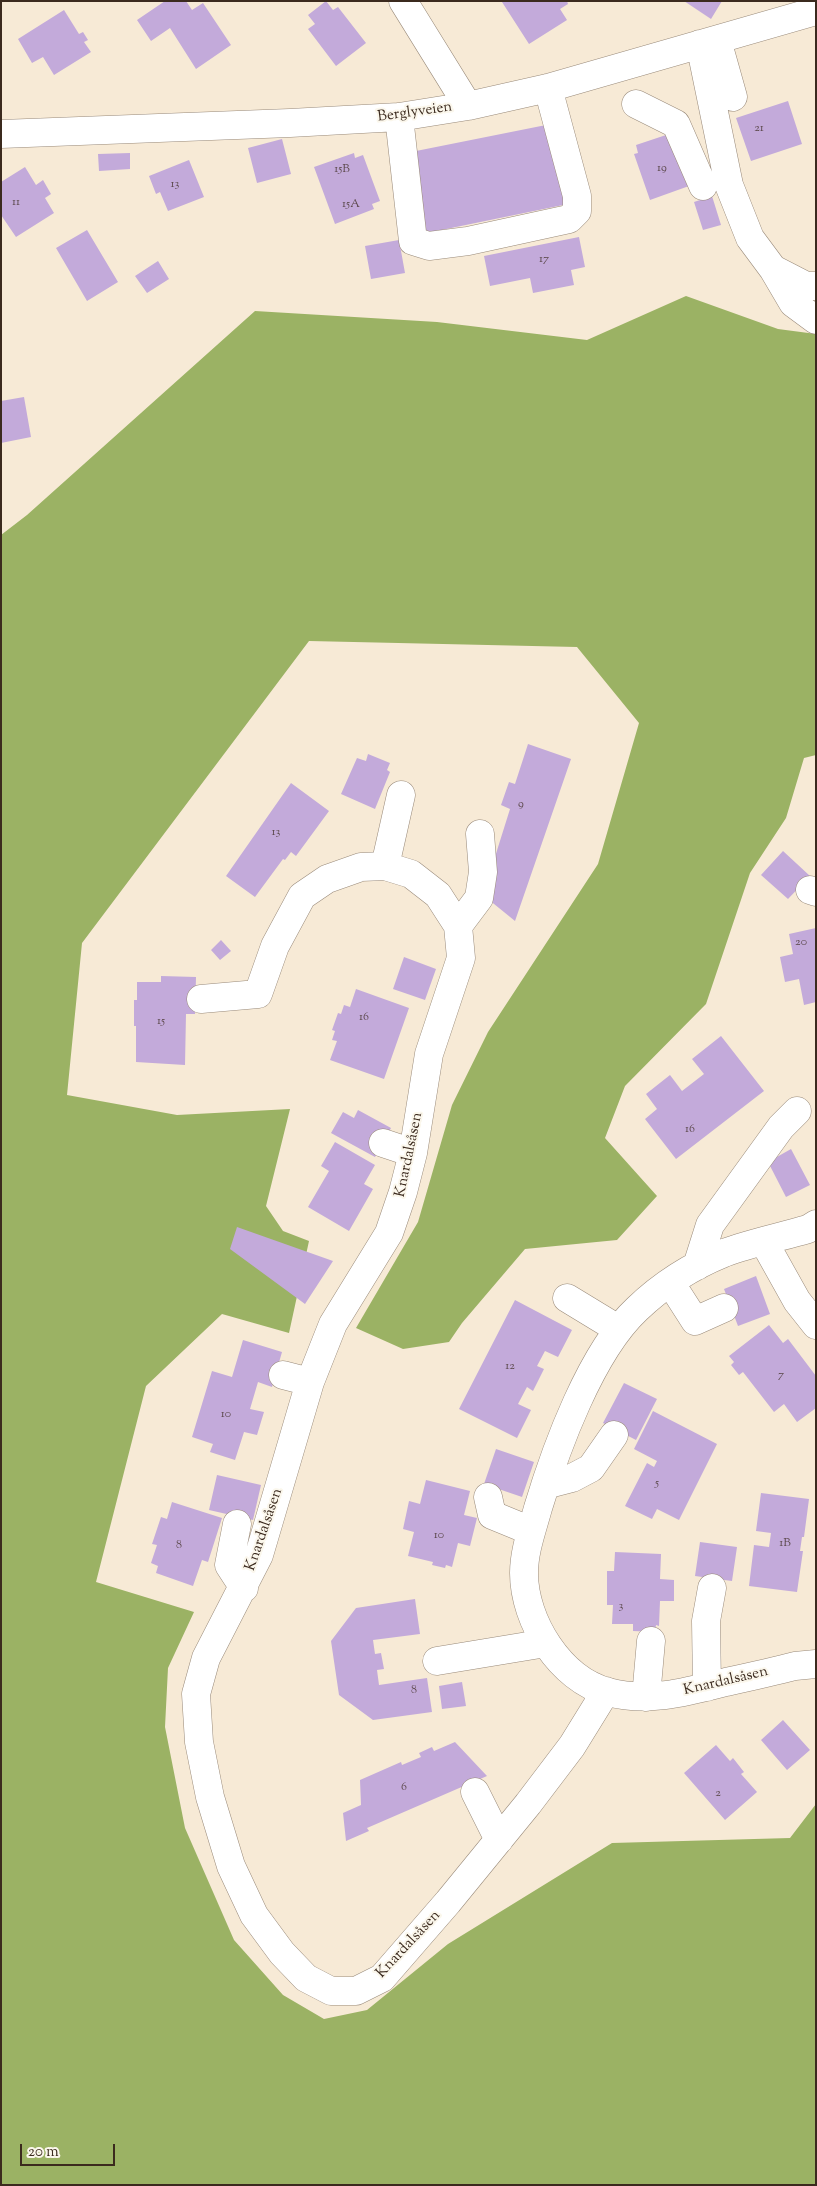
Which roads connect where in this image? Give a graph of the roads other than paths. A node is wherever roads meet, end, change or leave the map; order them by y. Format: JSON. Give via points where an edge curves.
{"nodes":[{"id":1,"x":402,"y":1,"type":"edge"},
{"id":2,"x":816,"y":11,"type":"edge"},
{"id":3,"x":709,"y":42,"type":"junction"},
{"id":4,"x":626,"y":66,"type":"junction"},
{"id":5,"x":548,"y":88,"type":"junction"},
{"id":6,"x":733,"y":97,"type":"dead end"},
{"id":7,"x":468,"y":106,"type":"junction"},
{"id":8,"x":399,"y":117,"type":"junction"},
{"id":9,"x":1,"y":134,"type":"edge"},
{"id":10,"x":703,"y":186,"type":"dead end"},
{"id":11,"x":773,"y":269,"type":"junction"},
{"id":12,"x":816,"y":286,"type":"edge"},
{"id":13,"x":816,"y":320,"type":"edge"},
{"id":14,"x":401,"y":795,"type":"dead end"},
{"id":15,"x":480,"y":834,"type":"dead end"},
{"id":16,"x":385,"y":866,"type":"junction"},
{"id":17,"x":458,"y":926,"type":"junction"},
{"id":18,"x":201,"y":999,"type":"dead end"},
{"id":19,"x":797,"y":1111,"type":"dead end"},
{"id":20,"x":383,"y":1144,"type":"dead end"},
{"id":21,"x":412,"y":1153,"type":"junction"},
{"id":22,"x":816,"y":1224,"type":"edge"},
{"id":23,"x":764,"y":1242,"type":"junction"},
{"id":24,"x":697,"y":1266,"type":"junction"},
{"id":25,"x":670,"y":1282,"type":"junction"},
{"id":26,"x":567,"y":1298,"type":"dead end"},
{"id":27,"x":724,"y":1308,"type":"dead end"},
{"id":28,"x":816,"y":1325,"type":"edge"},
{"id":29,"x":618,"y":1329,"type":"junction"},
{"id":30,"x":283,"y":1375,"type":"dead end"},
{"id":31,"x":310,"y":1382,"type":"junction"},
{"id":32,"x":614,"y":1435,"type":"dead end"},
{"id":33,"x":545,"y":1485,"type":"junction"},
{"id":34,"x":488,"y":1497,"type":"dead end"},
{"id":35,"x":237,"y":1524,"type":"dead end"},
{"id":36,"x":531,"y":1531,"type":"junction"},
{"id":37,"x":244,"y":1588,"type":"junction"},
{"id":38,"x":712,"y":1588,"type":"dead end"},
{"id":39,"x":651,"y":1641,"type":"dead end"},
{"id":40,"x":546,"y":1642,"type":"junction"},
{"id":41,"x":437,"y":1661,"type":"dead end"},
{"id":42,"x":816,"y":1664,"type":"edge"},
{"id":43,"x":708,"y":1687,"type":"junction"},
{"id":44,"x":606,"y":1692,"type":"junction"},
{"id":45,"x":646,"y":1697,"type":"junction"},
{"id":46,"x":475,"y":1792,"type":"dead end"},
{"id":47,"x":499,"y":1840,"type":"junction"}],
"edges":[{"from":1,"to":7,"type":"street"},
{"from":2,"to":3,"type":"street","name":"Berglyveien"},
{"from":3,"to":4,"type":"street","name":"Berglyveien"},
{"from":3,"to":6,"type":"street"},
{"from":3,"to":11,"type":"street","via":[[729,185],[750,238]]},
{"from":4,"to":5,"type":"street","name":"Berglyveien"},
{"from":4,"to":10,"type":"street","via":[[640,117],[676,124]]},
{"from":5,"to":7,"type":"street","name":"Berglyveien"},
{"from":5,"to":8,"type":"street","via":[[577,196],[577,211],[569,219],[468,241],[429,246],[413,241]]},
{"from":7,"to":8,"type":"street","name":"Berglyveien"},
{"from":8,"to":9,"type":"street","name":"Berglyveien"},
{"from":11,"to":12,"type":"street","via":[[806,286]]},
{"from":11,"to":13,"type":"street","via":[[792,303]]},
{"from":14,"to":16,"type":"street"},
{"from":15,"to":17,"type":"street","via":[[483,872],[479,898]]},
{"from":16,"to":17,"type":"street","name":"Knardalsåsen","via":[[411,874],[438,895]]},
{"from":16,"to":18,"type":"street","name":"Knardalsåsen","via":[[361,866],[327,879],[302,896],[274,946],[258,994]]},
{"from":17,"to":21,"type":"street","name":"Knardalsåsen","via":[[461,958],[429,1054]]},
{"from":19,"to":24,"type":"street","via":[[781,1127],[710,1225]]},
{"from":20,"to":21,"type":"street"},
{"from":21,"to":31,"type":"street","name":"Knardalsåsen","via":[[403,1192],[388,1233],[333,1324]]},
{"from":22,"to":23,"type":"street","name":"Knardalsåsen"},
{"from":23,"to":24,"type":"street","name":"Knardalsåsen","via":[[725,1253]]},
{"from":23,"to":28,"type":"street","via":[[797,1301]]},
{"from":24,"to":25,"type":"street","name":"Knardalsåsen"},
{"from":25,"to":27,"type":"street","via":[[695,1321]]},
{"from":25,"to":29,"type":"street","name":"Knardalsåsen"},
{"from":26,"to":29,"type":"street"},
{"from":29,"to":33,"type":"street","name":"Knardalsåsen","via":[[600,1357],[570,1418]]},
{"from":30,"to":31,"type":"street"},
{"from":31,"to":37,"type":"street","name":"Knardalsåsen","via":[[260,1555]]},
{"from":32,"to":33,"type":"street","via":[[591,1468],[572,1478]]},
{"from":33,"to":36,"type":"street","name":"Knardalsåsen"},
{"from":34,"to":36,"type":"street","via":[[492,1515]]},
{"from":35,"to":37,"type":"street","via":[[229,1566]]},
{"from":36,"to":40,"type":"street","name":"Knardalsåsen","via":[[524,1574],[535,1622]]},
{"from":37,"to":47,"type":"street","name":"Knardalsåsen","via":[[206,1658],[196,1694],[199,1742],[210,1797],[231,1866],[254,1915],[282,1954],[306,1978],[331,1991],[356,1991],[382,1978]]},
{"from":38,"to":43,"type":"street","via":[[706,1621]]},
{"from":39,"to":45,"type":"street"},
{"from":40,"to":41,"type":"street"},
{"from":40,"to":44,"type":"street","name":"Knardalsåsen","via":[[578,1678]]},
{"from":42,"to":43,"type":"street","name":"Knardalsåsen"},
{"from":43,"to":45,"type":"street","name":"Knardalsåsen"},
{"from":44,"to":45,"type":"street","name":"Knardalsåsen"},
{"from":44,"to":47,"type":"street","name":"Knardalsåsen","via":[[572,1746]]},
{"from":46,"to":47,"type":"street"}]}
